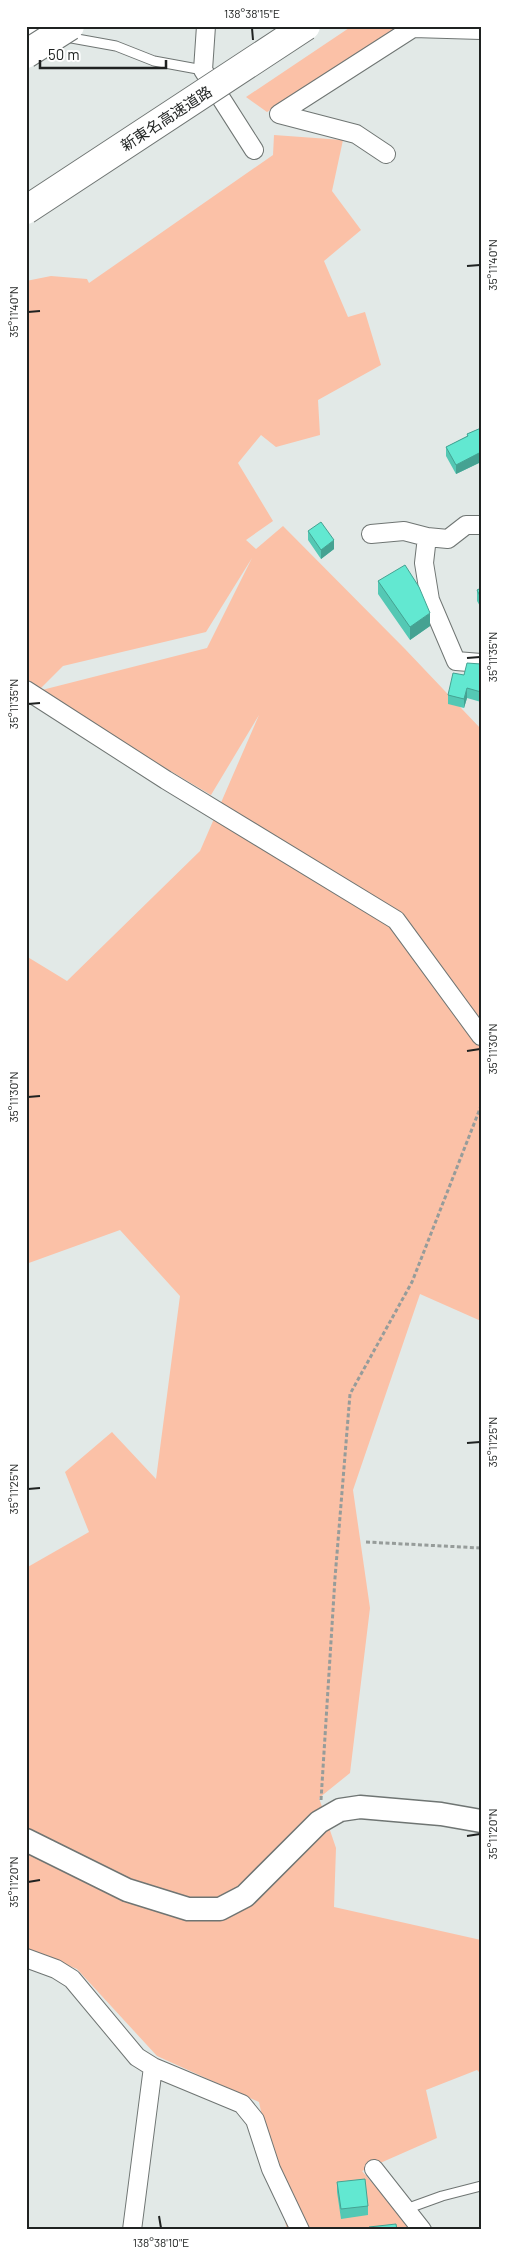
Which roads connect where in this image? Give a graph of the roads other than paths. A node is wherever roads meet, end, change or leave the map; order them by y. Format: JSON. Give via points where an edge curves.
{"nodes":[{"id":1,"x":70,"y":26,"type":"edge"},
{"id":2,"x":206,"y":26,"type":"edge"},
{"id":3,"x":306,"y":26,"type":"edge"},
{"id":4,"x":26,"y":30,"type":"edge"},
{"id":5,"x":481,"y":30,"type":"edge"},
{"id":6,"x":26,"y":54,"type":"edge"},
{"id":7,"x":203,"y":70,"type":"junction"},
{"id":8,"x":254,"y":150,"type":"dead end"},
{"id":9,"x":386,"y":154,"type":"dead end"},
{"id":10,"x":26,"y":210,"type":"edge"},
{"id":11,"x":481,"y":525,"type":"edge"},
{"id":12,"x":371,"y":534,"type":"dead end"},
{"id":13,"x":427,"y":538,"type":"junction"},
{"id":14,"x":481,"y":663,"type":"edge"},
{"id":15,"x":26,"y":690,"type":"edge"},
{"id":16,"x":481,"y":1036,"type":"edge"},
{"id":17,"x":481,"y":1821,"type":"edge"},
{"id":18,"x":26,"y":1840,"type":"edge"},
{"id":19,"x":26,"y":1958,"type":"edge"},
{"id":20,"x":153,"y":2067,"type":"junction"},
{"id":21,"x":374,"y":2169,"type":"dead end"},
{"id":22,"x":481,"y":2186,"type":"edge"},
{"id":23,"x":406,"y":2209,"type":"junction"},
{"id":24,"x":132,"y":2230,"type":"edge"},
{"id":25,"x":300,"y":2230,"type":"edge"},
{"id":26,"x":422,"y":2230,"type":"edge"}],
"edges":[{"from":1,"to":6,"type":"highway","bridge":true},
{"from":2,"to":7,"type":"street"},
{"from":3,"to":10,"type":"highway","name":"新東名高速道路","bridge":true},
{"from":4,"to":7,"type":"lane","via":[[116,46],[154,61]]},
{"from":5,"to":9,"type":"street","via":[[413,28],[279,114],[356,134]]},
{"from":7,"to":8,"type":"street"},
{"from":11,"to":13,"type":"street","via":[[466,525],[448,539]]},
{"from":12,"to":13,"type":"street","via":[[404,531]]},
{"from":13,"to":14,"type":"street","via":[[424,563],[430,600],[456,661]]},
{"from":15,"to":16,"type":"street","via":[[166,780],[396,920]]},
{"from":17,"to":18,"type":"street","via":[[360,1807],[340,1810],[319,1822],[245,1896],[220,1910],[188,1910],[127,1890]]},
{"from":19,"to":20,"type":"street","via":[[72,1979],[138,2058]]},
{"from":20,"to":24,"type":"street"},
{"from":20,"to":25,"type":"street","via":[[242,2104],[255,2120],[271,2169]]},
{"from":21,"to":23,"type":"street"},
{"from":22,"to":23,"type":"lane"},
{"from":23,"to":26,"type":"street"}]}
